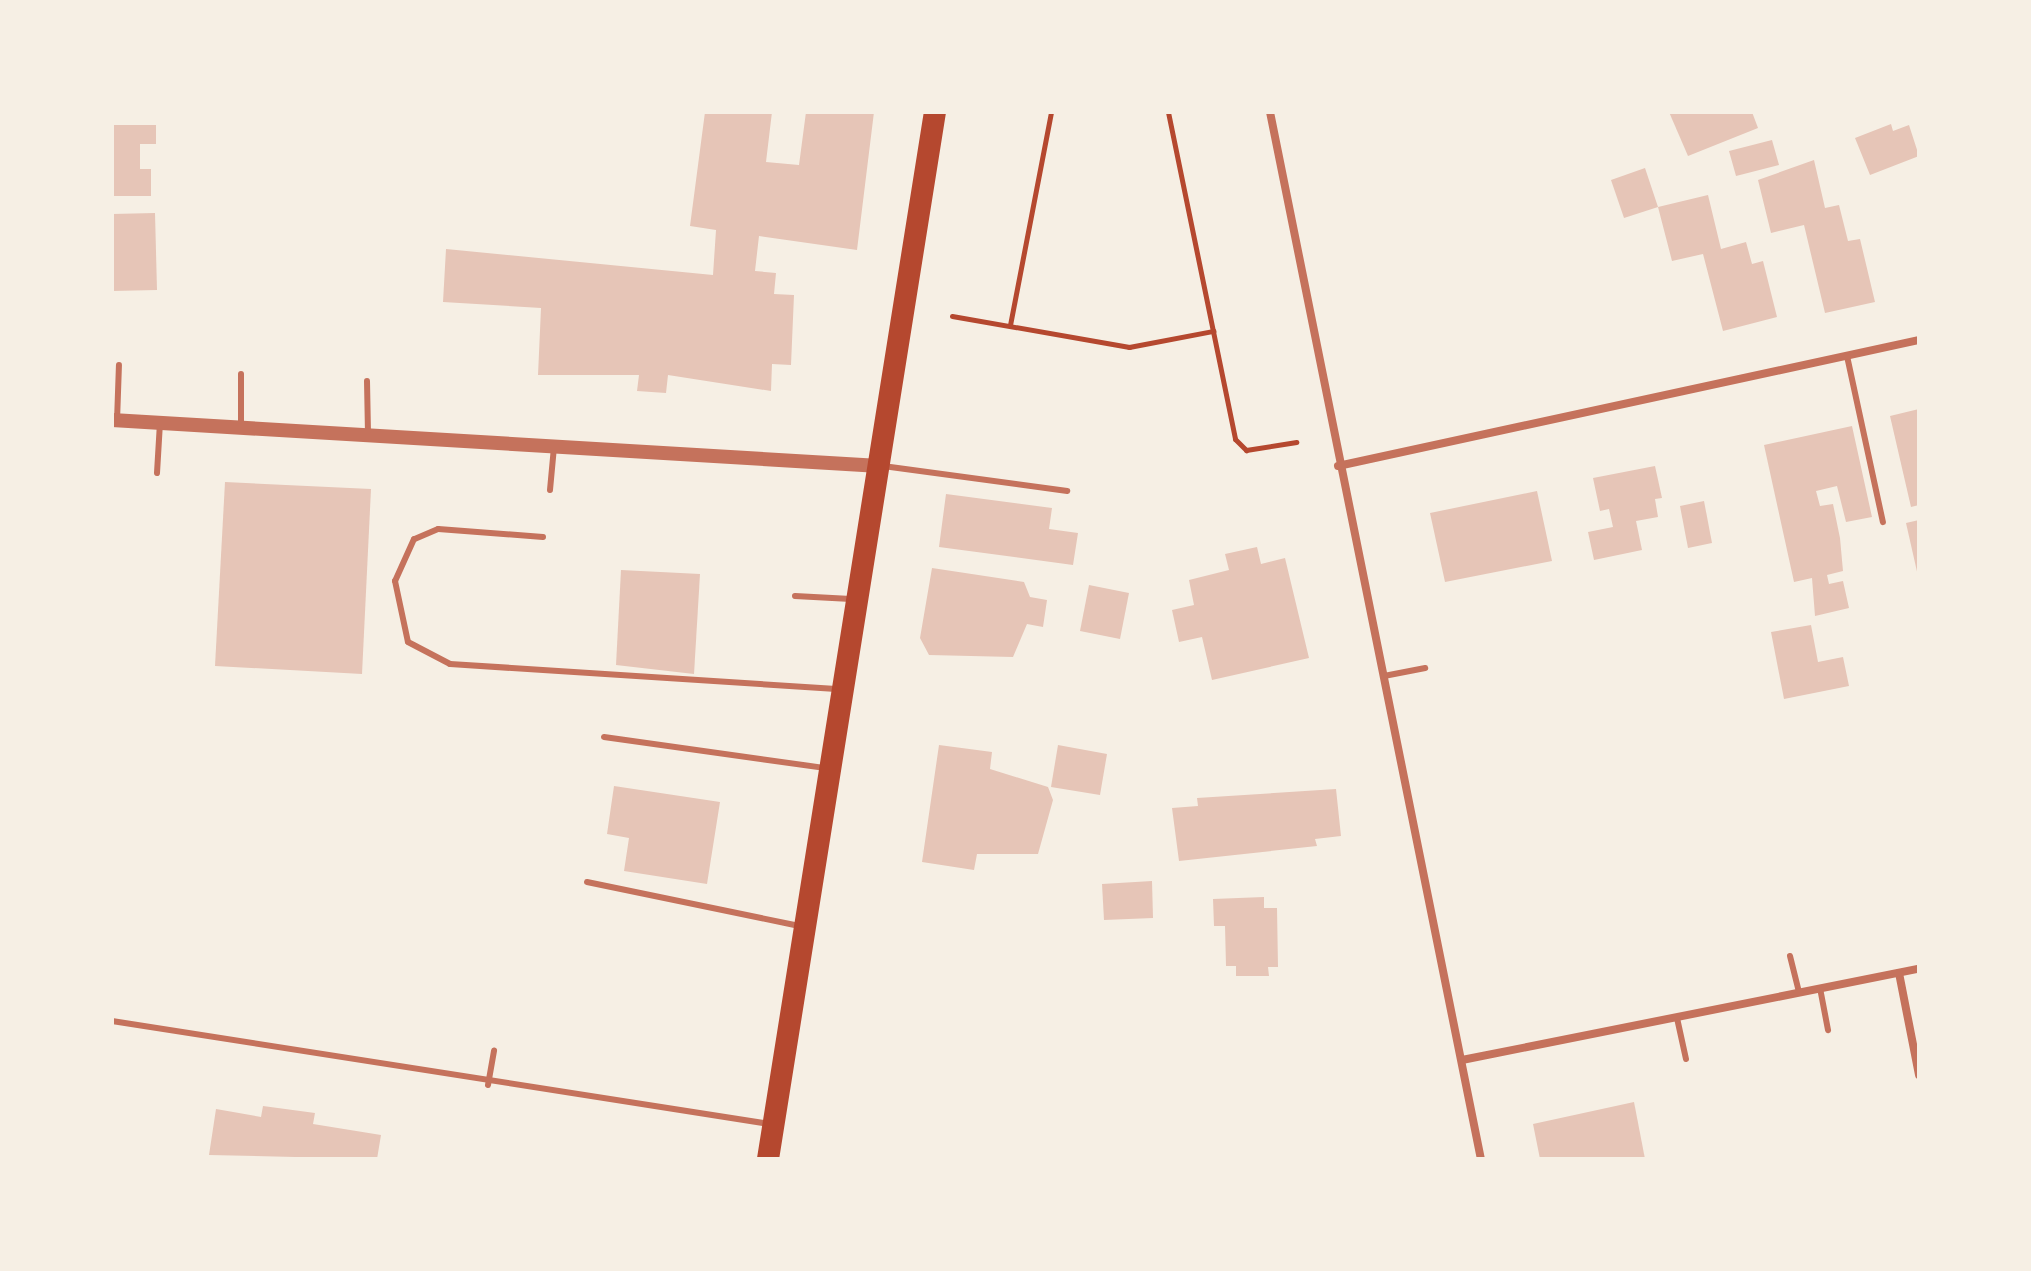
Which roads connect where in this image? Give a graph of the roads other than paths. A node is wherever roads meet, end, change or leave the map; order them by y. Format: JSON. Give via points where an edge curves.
{"nodes":[{"id":1,"x":935,"y":112,"type":"edge"},
{"id":2,"x":1270,"y":112,"type":"edge"},
{"id":3,"x":1919,"y":340,"type":"edge"},
{"id":4,"x":1847,"y":356,"type":"junction"},
{"id":5,"x":119,"y":365,"type":"dead end"},
{"id":6,"x":241,"y":374,"type":"dead end"},
{"id":7,"x":367,"y":381,"type":"dead end"},
{"id":8,"x":114,"y":420,"type":"edge"},
{"id":9,"x":160,"y":422,"type":"junction"},
{"id":10,"x":241,"y":425,"type":"junction"},
{"id":11,"x":368,"y":433,"type":"junction"},
{"id":12,"x":554,"y":443,"type":"junction"},
{"id":13,"x":880,"y":466,"type":"junction"},
{"id":14,"x":1338,"y":466,"type":"junction"},
{"id":15,"x":157,"y":473,"type":"dead end"},
{"id":16,"x":550,"y":490,"type":"dead end"},
{"id":17,"x":1067,"y":491,"type":"dead end"},
{"id":18,"x":1883,"y":522,"type":"dead end"},
{"id":19,"x":543,"y":537,"type":"dead end"},
{"id":20,"x":795,"y":596,"type":"dead end"},
{"id":21,"x":858,"y":600,"type":"junction"},
{"id":22,"x":1425,"y":668,"type":"dead end"},
{"id":23,"x":1384,"y":676,"type":"junction"},
{"id":24,"x":844,"y":689,"type":"junction"},
{"id":25,"x":604,"y":737,"type":"dead end"},
{"id":26,"x":831,"y":769,"type":"junction"},
{"id":27,"x":587,"y":882,"type":"dead end"},
{"id":28,"x":805,"y":928,"type":"junction"},
{"id":29,"x":1790,"y":956,"type":"dead end"},
{"id":30,"x":1919,"y":969,"type":"edge"},
{"id":31,"x":1899,"y":973,"type":"junction"},
{"id":32,"x":1820,"y":988,"type":"junction"},
{"id":33,"x":1799,"y":993,"type":"junction"},
{"id":34,"x":1677,"y":1018,"type":"junction"},
{"id":35,"x":112,"y":1021,"type":"edge"},
{"id":36,"x":1828,"y":1030,"type":"dead end"},
{"id":37,"x":494,"y":1051,"type":"dead end"},
{"id":38,"x":1686,"y":1059,"type":"dead end"},
{"id":39,"x":1462,"y":1060,"type":"junction"},
{"id":40,"x":1919,"y":1075,"type":"edge"},
{"id":41,"x":488,"y":1085,"type":"junction"},
{"id":42,"x":774,"y":1125,"type":"junction"},
{"id":43,"x":768,"y":1159,"type":"edge"},
{"id":44,"x":1481,"y":1159,"type":"edge"}],
"edges":[{"from":1,"to":13,"type":"highway"},
{"from":2,"to":14,"type":"street"},
{"from":3,"to":4,"type":"street"},
{"from":4,"to":14,"type":"street"},
{"from":4,"to":18,"type":"lane"},
{"from":5,"to":8,"type":"lane"},
{"from":6,"to":10,"type":"lane"},
{"from":7,"to":11,"type":"lane"},
{"from":8,"to":9,"type":"street"},
{"from":9,"to":10,"type":"street"},
{"from":9,"to":15,"type":"lane"},
{"from":10,"to":11,"type":"street"},
{"from":11,"to":12,"type":"street"},
{"from":12,"to":13,"type":"street"},
{"from":12,"to":16,"type":"lane"},
{"from":13,"to":17,"type":"lane"},
{"from":13,"to":21,"type":"highway"},
{"from":14,"to":23,"type":"street"},
{"from":19,"to":24,"type":"lane","via":[[438,529],[414,539],[395,581],[408,642],[450,664]]},
{"from":20,"to":21,"type":"lane"},
{"from":21,"to":24,"type":"highway"},
{"from":22,"to":23,"type":"lane"},
{"from":23,"to":39,"type":"street"},
{"from":24,"to":26,"type":"highway"},
{"from":25,"to":26,"type":"lane"},
{"from":26,"to":28,"type":"highway"},
{"from":27,"to":28,"type":"lane"},
{"from":28,"to":42,"type":"highway"},
{"from":29,"to":33,"type":"lane"},
{"from":30,"to":31,"type":"street"},
{"from":31,"to":32,"type":"street"},
{"from":31,"to":40,"type":"street"},
{"from":32,"to":33,"type":"street"},
{"from":32,"to":36,"type":"lane"},
{"from":33,"to":34,"type":"street"},
{"from":34,"to":38,"type":"lane"},
{"from":34,"to":39,"type":"street"},
{"from":35,"to":41,"type":"lane"},
{"from":37,"to":41,"type":"lane"},
{"from":39,"to":44,"type":"street"},
{"from":41,"to":42,"type":"lane"},
{"from":42,"to":43,"type":"highway"}]}
